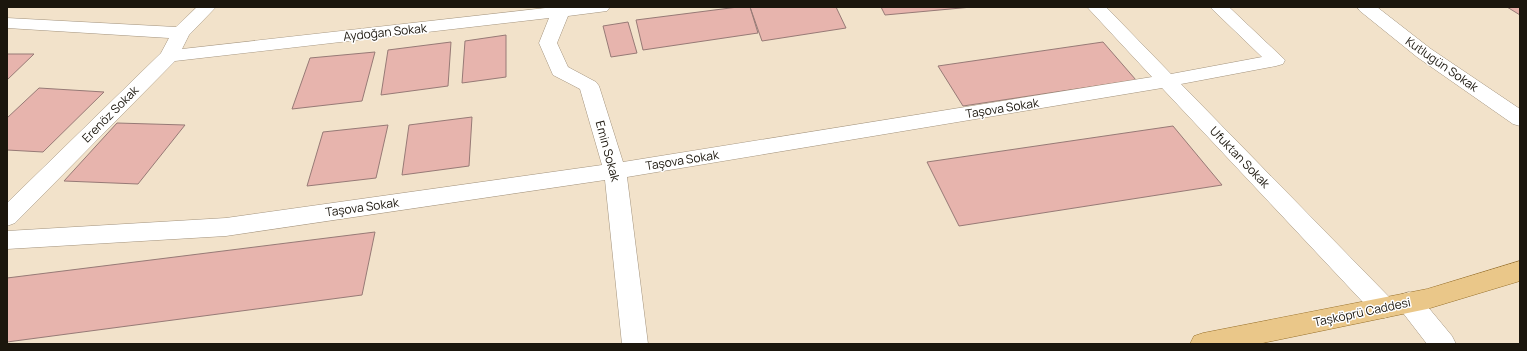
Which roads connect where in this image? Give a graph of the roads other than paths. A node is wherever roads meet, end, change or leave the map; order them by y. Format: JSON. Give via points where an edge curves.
{"nodes":[{"id":1,"x":207,"y":7,"type":"edge"},
{"id":2,"x":601,"y":7,"type":"edge"},
{"id":3,"x":1096,"y":7,"type":"edge"},
{"id":4,"x":1219,"y":7,"type":"edge"},
{"id":5,"x":1366,"y":7,"type":"edge"},
{"id":6,"x":563,"y":10,"type":"edge"},
{"id":7,"x":7,"y":24,"type":"edge"},
{"id":8,"x":181,"y":33,"type":"junction"},
{"id":9,"x":169,"y":56,"type":"junction"},
{"id":10,"x":1168,"y":81,"type":"junction"},
{"id":11,"x":1520,"y":119,"type":"edge"},
{"id":12,"x":615,"y":171,"type":"junction"},
{"id":13,"x":7,"y":217,"type":"edge"},
{"id":14,"x":7,"y":240,"type":"edge"},
{"id":15,"x":1520,"y":271,"type":"edge"},
{"id":16,"x":1409,"y":302,"type":"junction"},
{"id":17,"x":1384,"y":308,"type":"junction"},
{"id":18,"x":635,"y":344,"type":"edge"},
{"id":19,"x":1203,"y":344,"type":"edge"},
{"id":20,"x":1443,"y":344,"type":"edge"}],
"edges":[{"from":1,"to":8,"type":"street","name":"Erenöz Sokak"},
{"from":2,"to":6,"type":"street","name":"Aydoğan Sokak"},
{"from":3,"to":10,"type":"street","name":"Ufuktan Sokak"},
{"from":4,"to":10,"type":"street","name":"Taşova Sokak","via":[[1276,60]]},
{"from":5,"to":11,"type":"street","name":"Kutlugün Sokak","via":[[1424,53]]},
{"from":6,"to":9,"type":"street","name":"Aydoğan Sokak"},
{"from":6,"to":12,"type":"street","name":"Emin Sokak","via":[[548,43],[560,71],[590,86]]},
{"from":7,"to":8,"type":"street"},
{"from":8,"to":9,"type":"street","name":"Erenöz Sokak"},
{"from":9,"to":13,"type":"street","name":"Erenöz Sokak"},
{"from":10,"to":12,"type":"street","name":"Taşova Sokak"},
{"from":10,"to":17,"type":"street","name":"Ufuktan Sokak"},
{"from":12,"to":14,"type":"street","name":"Taşova Sokak","via":[[226,227]]},
{"from":12,"to":18,"type":"street","name":"Emin Sokak"},
{"from":15,"to":16,"type":"main road","name":"Taşköprü Caddesi"},
{"from":16,"to":17,"type":"main road","name":"Taşköprü Caddesi"},
{"from":16,"to":20,"type":"street"},
{"from":17,"to":19,"type":"main road","name":"Taşköprü Caddesi"}]}
